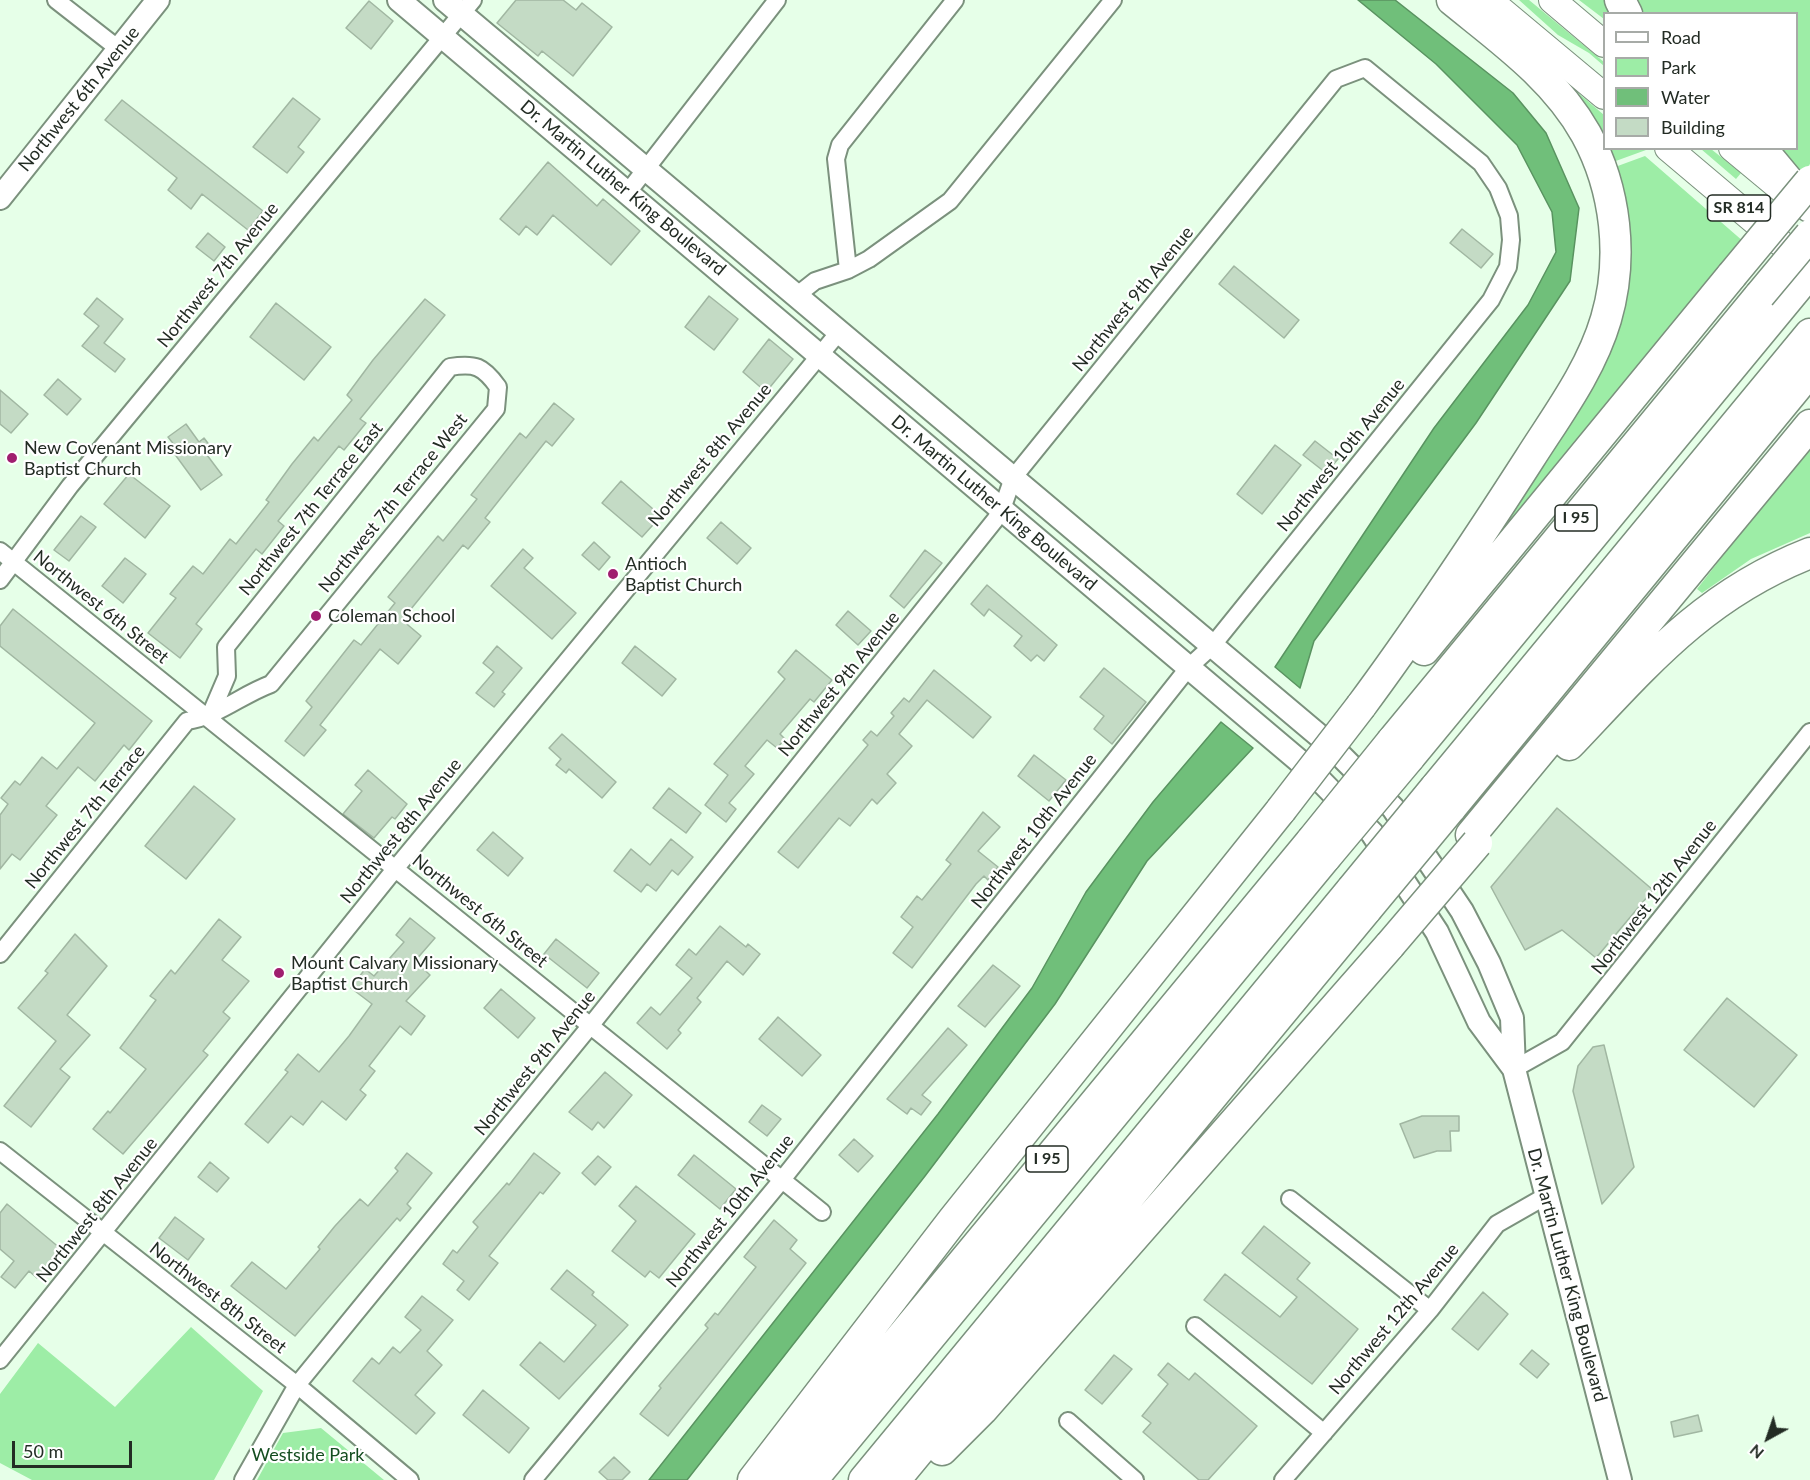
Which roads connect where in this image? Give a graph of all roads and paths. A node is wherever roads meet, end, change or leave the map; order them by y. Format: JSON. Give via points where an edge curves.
{"nodes":[{"id":1,"x":56,"y":0,"type":"edge"},
{"id":2,"x":158,"y":0,"type":"edge"},
{"id":3,"x":399,"y":0,"type":"edge"},
{"id":4,"x":777,"y":0,"type":"edge"},
{"id":5,"x":956,"y":0,"type":"edge"},
{"id":6,"x":1113,"y":0,"type":"edge"},
{"id":7,"x":1452,"y":0,"type":"edge"},
{"id":8,"x":1489,"y":0,"type":"edge"},
{"id":9,"x":1552,"y":0,"type":"edge"},
{"id":10,"x":460,"y":4,"type":"edge"},
{"id":11,"x":441,"y":34,"type":"junction"},
{"id":12,"x":1603,"y":42,"type":"edge"},
{"id":13,"x":120,"y":50,"type":"junction"},
{"id":14,"x":1603,"y":94,"type":"edge"},
{"id":15,"x":1670,"y":150,"type":"edge"},
{"id":16,"x":1734,"y":150,"type":"edge"},
{"id":17,"x":1763,"y":150,"type":"edge"},
{"id":18,"x":646,"y":168,"type":"junction"},
{"id":19,"x":1810,"y":181,"type":"edge"},
{"id":20,"x":1498,"y":188,"type":"joint"},
{"id":21,"x":628,"y":192,"type":"junction"},
{"id":22,"x":0,"y":198,"type":"edge"},
{"id":23,"x":1810,"y":207,"type":"edge"},
{"id":24,"x":1810,"y":213,"type":"edge"},
{"id":25,"x":1810,"y":235,"type":"edge"},
{"id":26,"x":1810,"y":267,"type":"edge"},
{"id":27,"x":848,"y":270,"type":"junction"},
{"id":28,"x":1810,"y":272,"type":"edge"},
{"id":29,"x":796,"y":296,"type":"junction"},
{"id":30,"x":1769,"y":303,"type":"junction"},
{"id":31,"x":839,"y":332,"type":"junction"},
{"id":32,"x":1810,"y":335,"type":"edge"},
{"id":33,"x":819,"y":354,"type":"junction"},
{"id":34,"x":487,"y":371,"type":"joint"},
{"id":35,"x":1810,"y":371,"type":"edge"},
{"id":36,"x":1810,"y":425,"type":"edge"},
{"id":37,"x":1013,"y":478,"type":"junction"},
{"id":38,"x":1002,"y":509,"type":"junction"},
{"id":39,"x":0,"y":551,"type":"edge"},
{"id":40,"x":1810,"y":554,"type":"edge"},
{"id":41,"x":14,"y":563,"type":"junction"},
{"id":42,"x":0,"y":580,"type":"edge"},
{"id":43,"x":1212,"y":646,"type":"junction"},
{"id":44,"x":1188,"y":667,"type":"junction"},
{"id":45,"x":1365,"y":711,"type":"junction"},
{"id":46,"x":209,"y":718,"type":"junction"},
{"id":47,"x":1810,"y":732,"type":"edge"},
{"id":48,"x":1442,"y":799,"type":"junction"},
{"id":49,"x":1474,"y":839,"type":"junction"},
{"id":50,"x":1319,"y":848,"type":"junction"},
{"id":51,"x":395,"y":868,"type":"junction"},
{"id":52,"x":1360,"y":899,"type":"junction"},
{"id":53,"x":0,"y":954,"type":"edge"},
{"id":54,"x":591,"y":1025,"type":"junction"},
{"id":55,"x":1514,"y":1069,"type":"junction"},
{"id":56,"x":0,"y":1151,"type":"edge"},
{"id":57,"x":781,"y":1181,"type":"junction"},
{"id":58,"x":1546,"y":1196,"type":"junction"},
{"id":59,"x":1290,"y":1199,"type":"dead end"},
{"id":60,"x":822,"y":1212,"type":"dead end"},
{"id":61,"x":104,"y":1233,"type":"junction"},
{"id":62,"x":1430,"y":1310,"type":"junction"},
{"id":63,"x":1195,"y":1326,"type":"dead end"},
{"id":64,"x":0,"y":1360,"type":"edge"},
{"id":65,"x":297,"y":1385,"type":"junction"},
{"id":66,"x":1068,"y":1421,"type":"dead end"},
{"id":67,"x":1324,"y":1433,"type":"junction"},
{"id":68,"x":243,"y":1480,"type":"edge"},
{"id":69,"x":410,"y":1480,"type":"edge"},
{"id":70,"x":533,"y":1480,"type":"edge"},
{"id":71,"x":753,"y":1480,"type":"edge"},
{"id":72,"x":783,"y":1480,"type":"edge"},
{"id":73,"x":812,"y":1480,"type":"edge"},
{"id":74,"x":864,"y":1480,"type":"edge"},
{"id":75,"x":895,"y":1480,"type":"edge"},
{"id":76,"x":912,"y":1480,"type":"edge"},
{"id":77,"x":1136,"y":1480,"type":"edge"},
{"id":78,"x":1282,"y":1480,"type":"edge"},
{"id":79,"x":1620,"y":1480,"type":"edge"}],
"edges":[{"from":1,"to":13,"type":"street"},
{"from":2,"to":13,"type":"main road","name":"Northwest 6th Avenue"},
{"from":3,"to":11,"type":"main road","name":"Dr. Martin Luther King Boulevard"},
{"from":4,"to":18,"type":"street"},
{"from":5,"to":27,"type":"street","via":[[840,145],[836,159]]},
{"from":6,"to":27,"type":"street","via":[[950,201]]},
{"from":7,"to":45,"type":"highway","via":[[1536,70],[1578,120],[1608,188],[1615,226],[1615,271],[1607,317],[1580,379]]},
{"from":8,"to":14,"type":"main road"},
{"from":9,"to":12,"type":"main road"},
{"from":10,"to":11,"type":"street","name":"Northwest 7th Avenue"},
{"from":10,"to":18,"type":"main road","name":"Dr. Martin Luther King Boulevard"},
{"from":11,"to":21,"type":"main road","name":"Dr. Martin Luther King Boulevard"},
{"from":11,"to":41,"type":"street","name":"Northwest 7th Avenue","via":[[70,486]]},
{"from":13,"to":22,"type":"main road","name":"Northwest 6th Avenue"},
{"from":15,"to":26,"type":"main road","number":"SR 814"},
{"from":16,"to":24,"type":"main road","number":"SR 814"},
{"from":17,"to":23,"type":"highway"},
{"from":18,"to":21,"type":"street"},
{"from":18,"to":29,"type":"main road","name":"Dr. Martin Luther King Boulevard"},
{"from":19,"to":45,"type":"highway","bridge":true},
{"from":20,"to":37,"type":"street","name":"Northwest 9th Avenue","via":[[1481,163],[1365,68],[1336,79]]},
{"from":20,"to":43,"type":"street","name":"Northwest 10th Avenue","via":[[1509,216],[1511,240],[1508,267],[1491,300]]},
{"from":21,"to":33,"type":"main road","name":"Dr. Martin Luther King Boulevard"},
{"from":25,"to":30,"type":"highway","number":"I 95","bridge":true},
{"from":27,"to":29,"type":"street","via":[[815,281]]},
{"from":28,"to":30,"type":"highway"},
{"from":29,"to":31,"type":"main road","name":"Dr. Martin Luther King Boulevard"},
{"from":30,"to":50,"type":"highway","number":"I 95","bridge":true},
{"from":31,"to":33,"type":"street","name":"Northwest 8th Avenue"},
{"from":31,"to":37,"type":"main road","name":"Dr. Martin Luther King Boulevard"},
{"from":32,"to":48,"type":"highway"},
{"from":33,"to":38,"type":"main road","name":"Dr. Martin Luther King Boulevard"},
{"from":33,"to":51,"type":"street","name":"Northwest 8th Avenue"},
{"from":34,"to":46,"type":"street","name":"Northwest 7th Terrace West","via":[[498,387],[496,409],[270,684]]},
{"from":34,"to":46,"type":"street","name":"Northwest 7th Terrace East","via":[[469,364],[450,368],[375,461],[226,647],[227,676]]},
{"from":35,"to":48,"type":"highway"},
{"from":36,"to":49,"type":"highway"},
{"from":37,"to":38,"type":"street","name":"Northwest 9th Avenue"},
{"from":37,"to":43,"type":"main road","name":"Dr. Martin Luther King Boulevard"},
{"from":38,"to":44,"type":"main road","name":"Dr. Martin Luther King Boulevard"},
{"from":38,"to":54,"type":"street","name":"Northwest 9th Avenue"},
{"from":39,"to":41,"type":"street","name":"Northwest 6th Street"},
{"from":40,"to":49,"type":"highway","via":[[1726,595],[1674,637]]},
{"from":41,"to":42,"type":"street","name":"Northwest 7th Avenue"},
{"from":41,"to":46,"type":"street","name":"Northwest 6th Street"},
{"from":43,"to":44,"type":"street","name":"Northwest 10th Avenue"},
{"from":43,"to":55,"type":"main road","name":"Dr. Martin Luther King Boulevard","via":[[1329,744],[1393,808],[1462,911],[1489,963],[1512,1018]]},
{"from":44,"to":55,"type":"main road","name":"Dr. Martin Luther King Boulevard","via":[[1310,770],[1372,833],[1437,932],[1479,1022]]},
{"from":44,"to":57,"type":"street","name":"Northwest 10th Avenue"},
{"from":45,"to":71,"type":"highway","via":[[1244,870],[1191,925],[974,1194]]},
{"from":46,"to":51,"type":"street","name":"Northwest 6th Street"},
{"from":46,"to":53,"type":"street","name":"Northwest 7th Terrace","via":[[187,721]]},
{"from":47,"to":55,"type":"street","name":"Northwest 12th Avenue","via":[[1562,1042]]},
{"from":48,"to":52,"type":"highway","bridge":true},
{"from":49,"to":76,"type":"highway","bridge":true,"via":[[1303,1044],[982,1410]]},
{"from":50,"to":72,"type":"highway","number":"I 95"},
{"from":50,"to":73,"type":"highway"},
{"from":51,"to":54,"type":"street","name":"Northwest 6th Street"},
{"from":51,"to":61,"type":"street","name":"Northwest 8th Avenue"},
{"from":52,"to":74,"type":"highway"},
{"from":52,"to":75,"type":"highway"},
{"from":54,"to":57,"type":"street","name":"Northwest 6th Street"},
{"from":54,"to":65,"type":"street","name":"Northwest 9th Avenue"},
{"from":55,"to":58,"type":"main road","name":"Dr. Martin Luther King Boulevard"},
{"from":56,"to":61,"type":"street","name":"Northwest 8th Street"},
{"from":57,"to":60,"type":"street","name":"Northwest 6th Street"},
{"from":57,"to":70,"type":"street","name":"Northwest 10th Avenue"},
{"from":58,"to":62,"type":"street","name":"Northwest 12th Avenue","via":[[1497,1224]]},
{"from":58,"to":79,"type":"main road","name":"Dr. Martin Luther King Boulevard"},
{"from":59,"to":62,"type":"street"},
{"from":61,"to":64,"type":"street","name":"Northwest 8th Avenue"},
{"from":61,"to":65,"type":"street","name":"Northwest 8th Street"},
{"from":62,"to":67,"type":"street","name":"Northwest 12th Avenue"},
{"from":63,"to":67,"type":"street"},
{"from":65,"to":68,"type":"street","name":"Northwest 9th Avenue"},
{"from":65,"to":69,"type":"street","name":"Northwest 8th Street"},
{"from":66,"to":77,"type":"street"},
{"from":67,"to":78,"type":"street","name":"Northwest 12th Avenue"}]}
